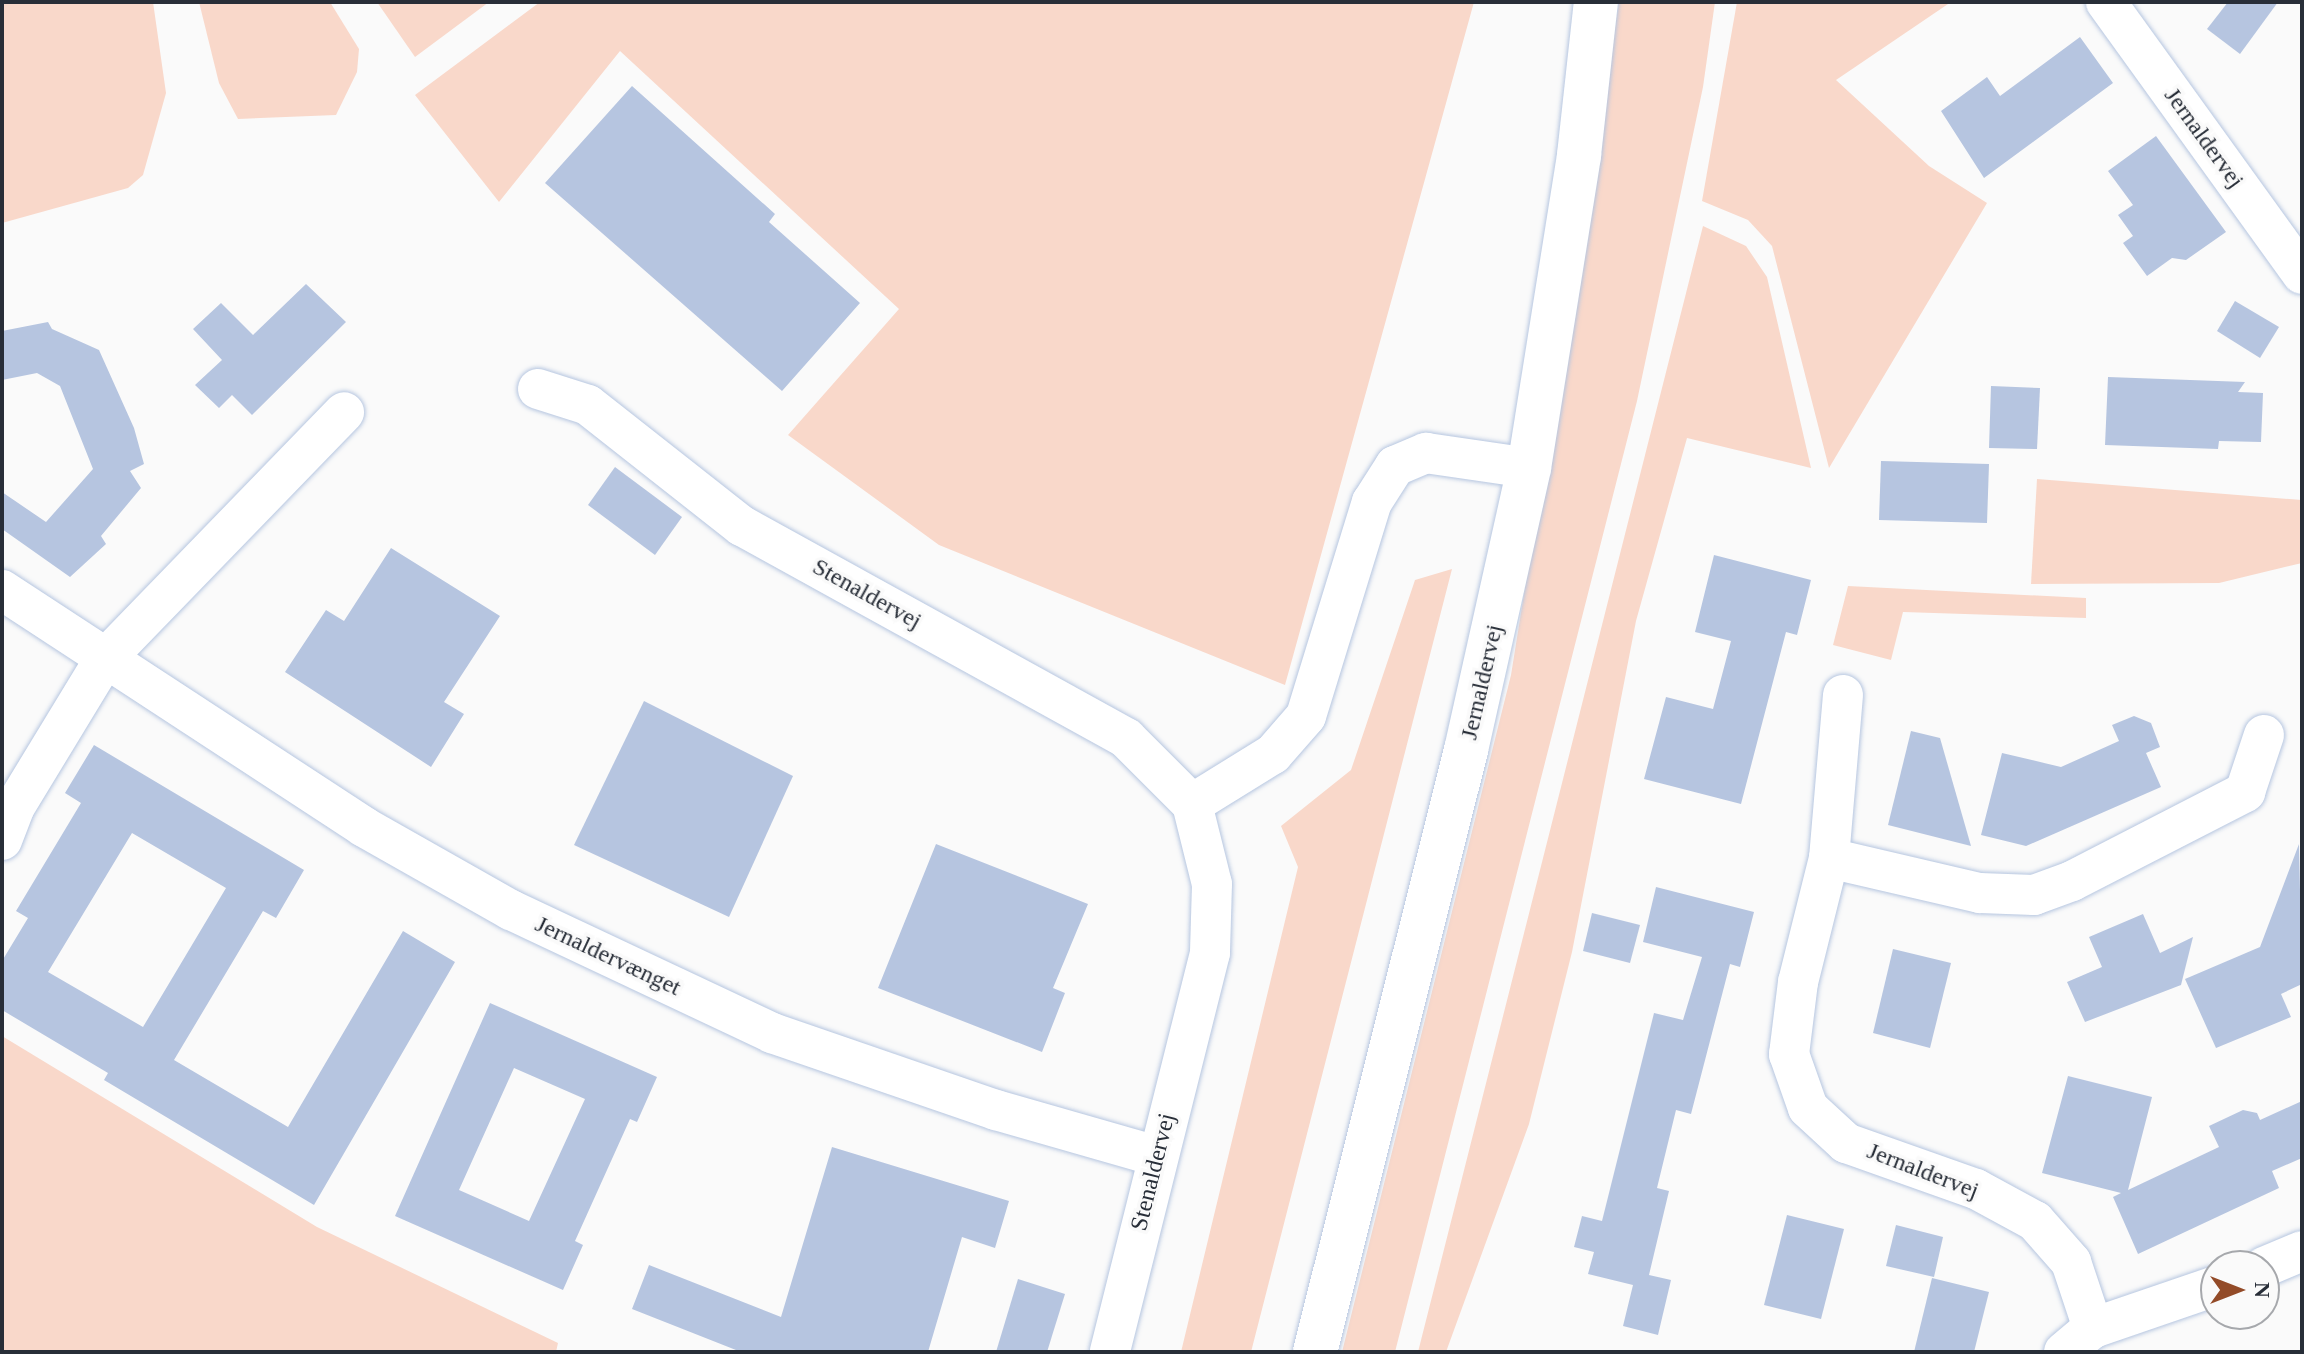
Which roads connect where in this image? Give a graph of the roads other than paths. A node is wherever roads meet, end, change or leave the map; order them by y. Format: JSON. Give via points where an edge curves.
{"nodes":[{"id":1,"x":1596,"y":2,"type":"edge"},
{"id":2,"x":2106,"y":2,"type":"edge"},
{"id":3,"x":2302,"y":274,"type":"edge"},
{"id":4,"x":538,"y":389,"type":"dead end"},
{"id":5,"x":344,"y":412,"type":"dead end"},
{"id":6,"x":1529,"y":468,"type":"junction"},
{"id":7,"x":2,"y":590,"type":"edge"},
{"id":8,"x":104,"y":660,"type":"junction"},
{"id":9,"x":1843,"y":695,"type":"dead end"},
{"id":10,"x":2264,"y":735,"type":"dead end"},
{"id":11,"x":1192,"y":804,"type":"junction"},
{"id":12,"x":6,"y":817,"type":"edge"},
{"id":13,"x":1829,"y":858,"type":"junction"},
{"id":14,"x":1156,"y":1156,"type":"junction"},
{"id":15,"x":2302,"y":1251,"type":"edge"},
{"id":16,"x":2280,"y":1260,"type":"edge"},
{"id":17,"x":2200,"y":1292,"type":"edge"},
{"id":18,"x":2079,"y":1340,"type":"edge"},
{"id":19,"x":1110,"y":1352,"type":"edge"},
{"id":20,"x":1315,"y":1352,"type":"edge"}],
"edges":[{"from":1,"to":6,"type":"street","name":"Jernaldervej","via":[[1579,155]]},
{"from":2,"to":3,"type":"street","name":"Jernaldervej"},
{"from":4,"to":11,"type":"street","name":"Stenaldervej","via":[[588,405],[742,526],[1126,738]]},
{"from":5,"to":8,"type":"street"},
{"from":6,"to":11,"type":"street","via":[[1426,453],[1395,466],[1372,502],[1306,716],[1273,754]]},
{"from":6,"to":20,"type":"street","name":"Jernaldervej","via":[[1466,750]]},
{"from":7,"to":8,"type":"street","name":"Jernaldervænget"},
{"from":8,"to":12,"type":"street"},
{"from":8,"to":14,"type":"street","name":"Jernaldervænget","via":[[364,827],[566,936],[772,1033],[996,1110]]},
{"from":9,"to":13,"type":"street","name":"Jernaldervej"},
{"from":10,"to":13,"type":"street","via":[[2245,792],[2072,881],[2034,895],[1980,893]]},
{"from":11,"to":14,"type":"street","name":"Stenaldervej","via":[[1212,884],[1210,953]]},
{"from":13,"to":18,"type":"street","name":"Jernaldervej","via":[[1798,982],[1789,1054],[1808,1108],[1846,1143],[1976,1189],[2035,1221],[2071,1262]]},
{"from":14,"to":19,"type":"street","name":"Stenaldervej"},
{"from":15,"to":16,"type":"street"},
{"from":17,"to":18,"type":"street","name":"Jernaldervej"}]}
